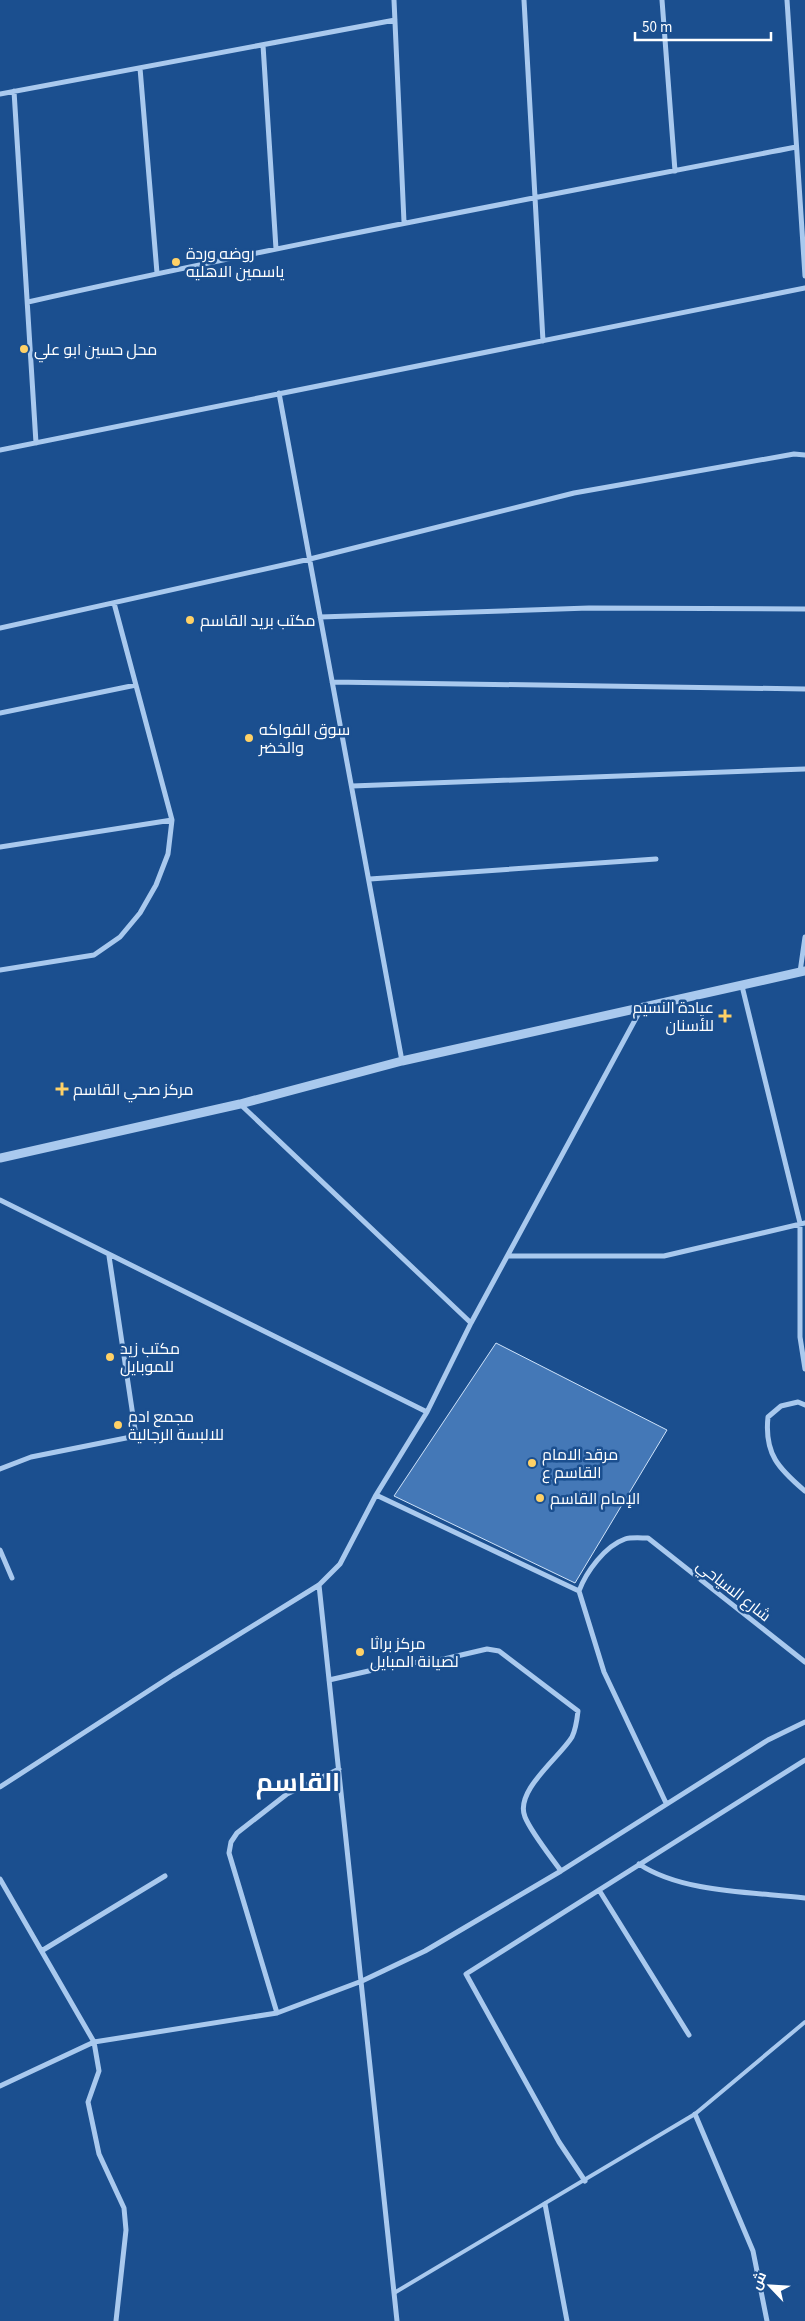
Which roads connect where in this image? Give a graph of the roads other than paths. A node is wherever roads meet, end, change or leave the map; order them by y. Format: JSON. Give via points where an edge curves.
{"nodes":[{"id":1,"x":394,"y":0,"type":"edge"},
{"id":2,"x":524,"y":0,"type":"edge"},
{"id":3,"x":662,"y":0,"type":"edge"},
{"id":4,"x":787,"y":0,"type":"edge"},
{"id":5,"x":395,"y":20,"type":"junction"},
{"id":6,"x":263,"y":45,"type":"junction"},
{"id":7,"x":140,"y":68,"type":"junction"},
{"id":8,"x":14,"y":91,"type":"junction"},
{"id":9,"x":0,"y":94,"type":"edge"},
{"id":10,"x":796,"y":148,"type":"junction"},
{"id":11,"x":674,"y":171,"type":"junction"},
{"id":12,"x":535,"y":199,"type":"junction"},
{"id":13,"x":404,"y":222,"type":"junction"},
{"id":14,"x":276,"y":249,"type":"junction"},
{"id":15,"x":157,"y":273,"type":"junction"},
{"id":16,"x":805,"y":276,"type":"edge"},
{"id":17,"x":805,"y":288,"type":"edge"},
{"id":18,"x":28,"y":302,"type":"junction"},
{"id":19,"x":543,"y":341,"type":"junction"},
{"id":20,"x":279,"y":393,"type":"junction"},
{"id":21,"x":36,"y":443,"type":"junction"},
{"id":22,"x":0,"y":450,"type":"edge"},
{"id":23,"x":805,"y":455,"type":"edge"},
{"id":24,"x":310,"y":559,"type":"junction"},
{"id":25,"x":114,"y":603,"type":"junction"},
{"id":26,"x":805,"y":609,"type":"edge"},
{"id":27,"x":320,"y":617,"type":"junction"},
{"id":28,"x":0,"y":628,"type":"edge"},
{"id":29,"x":332,"y":682,"type":"junction"},
{"id":30,"x":136,"y":685,"type":"junction"},
{"id":31,"x":805,"y":689,"type":"edge"},
{"id":32,"x":0,"y":714,"type":"edge"},
{"id":33,"x":805,"y":769,"type":"edge"},
{"id":34,"x":352,"y":786,"type":"junction"},
{"id":35,"x":172,"y":820,"type":"junction"},
{"id":36,"x":0,"y":847,"type":"edge"},
{"id":37,"x":656,"y":860,"type":"dead end"},
{"id":38,"x":370,"y":880,"type":"junction"},
{"id":39,"x":805,"y":937,"type":"edge"},
{"id":40,"x":0,"y":970,"type":"edge"},
{"id":41,"x":802,"y":972,"type":"edge"},
{"id":42,"x":742,"y":986,"type":"junction"},
{"id":43,"x":640,"y":1009,"type":"junction"},
{"id":44,"x":402,"y":1061,"type":"junction"},
{"id":45,"x":240,"y":1104,"type":"junction"},
{"id":46,"x":0,"y":1158,"type":"edge"},
{"id":47,"x":0,"y":1200,"type":"edge"},
{"id":48,"x":803,"y":1223,"type":"edge"},
{"id":49,"x":109,"y":1256,"type":"junction"},
{"id":50,"x":509,"y":1256,"type":"junction"},
{"id":51,"x":471,"y":1323,"type":"junction"},
{"id":52,"x":802,"y":1337,"type":"edge"},
{"id":53,"x":805,"y":1368,"type":"edge"},
{"id":54,"x":805,"y":1405,"type":"edge"},
{"id":55,"x":427,"y":1412,"type":"junction"},
{"id":56,"x":0,"y":1470,"type":"edge"},
{"id":57,"x":805,"y":1492,"type":"edge"},
{"id":58,"x":376,"y":1495,"type":"junction"},
{"id":59,"x":0,"y":1550,"type":"edge"},
{"id":60,"x":12,"y":1578,"type":"dead end"},
{"id":61,"x":319,"y":1585,"type":"junction"},
{"id":62,"x":579,"y":1591,"type":"junction"},
{"id":63,"x":805,"y":1662,"type":"edge"},
{"id":64,"x":329,"y":1680,"type":"junction"},
{"id":65,"x":805,"y":1722,"type":"edge"},
{"id":66,"x":805,"y":1760,"type":"edge"},
{"id":67,"x":340,"y":1769,"type":"junction"},
{"id":68,"x":0,"y":1788,"type":"edge"},
{"id":69,"x":666,"y":1803,"type":"junction"},
{"id":70,"x":639,"y":1864,"type":"junction"},
{"id":71,"x":561,"y":1872,"type":"junction"},
{"id":72,"x":165,"y":1876,"type":"dead end"},
{"id":73,"x":0,"y":1879,"type":"edge"},
{"id":74,"x":599,"y":1890,"type":"junction"},
{"id":75,"x":805,"y":1898,"type":"edge"},
{"id":76,"x":43,"y":1950,"type":"junction"},
{"id":77,"x":362,"y":1981,"type":"junction"},
{"id":78,"x":277,"y":2013,"type":"junction"},
{"id":79,"x":805,"y":2022,"type":"edge"},
{"id":80,"x":689,"y":2035,"type":"dead end"},
{"id":81,"x":94,"y":2042,"type":"junction"},
{"id":82,"x":0,"y":2086,"type":"edge"},
{"id":83,"x":695,"y":2114,"type":"junction"},
{"id":84,"x":585,"y":2181,"type":"junction"},
{"id":85,"x":545,"y":2204,"type":"junction"},
{"id":86,"x":394,"y":2293,"type":"junction"},
{"id":87,"x":116,"y":2321,"type":"edge"},
{"id":88,"x":397,"y":2321,"type":"edge"},
{"id":89,"x":567,"y":2321,"type":"edge"},
{"id":90,"x":766,"y":2321,"type":"edge"}],
"edges":[{"from":1,"to":5,"type":"street"},
{"from":2,"to":12,"type":"street"},
{"from":3,"to":11,"type":"street"},
{"from":4,"to":10,"type":"street"},
{"from":5,"to":6,"type":"street"},
{"from":5,"to":13,"type":"street"},
{"from":6,"to":7,"type":"street"},
{"from":6,"to":14,"type":"street"},
{"from":7,"to":8,"type":"street"},
{"from":7,"to":15,"type":"street"},
{"from":8,"to":9,"type":"street"},
{"from":8,"to":18,"type":"street"},
{"from":10,"to":11,"type":"street"},
{"from":10,"to":16,"type":"street"},
{"from":11,"to":12,"type":"street"},
{"from":12,"to":13,"type":"street"},
{"from":12,"to":19,"type":"street"},
{"from":13,"to":14,"type":"street"},
{"from":14,"to":15,"type":"street"},
{"from":15,"to":18,"type":"street"},
{"from":17,"to":19,"type":"street"},
{"from":18,"to":21,"type":"street"},
{"from":19,"to":20,"type":"street"},
{"from":20,"to":21,"type":"street"},
{"from":20,"to":24,"type":"street"},
{"from":21,"to":22,"type":"street"},
{"from":23,"to":24,"type":"street","via":[[794,454],[574,492]]},
{"from":24,"to":25,"type":"street"},
{"from":24,"to":27,"type":"street"},
{"from":25,"to":28,"type":"street"},
{"from":25,"to":30,"type":"street"},
{"from":26,"to":27,"type":"street","via":[[588,608]]},
{"from":27,"to":29,"type":"street"},
{"from":29,"to":31,"type":"street"},
{"from":29,"to":34,"type":"street"},
{"from":30,"to":32,"type":"street"},
{"from":30,"to":35,"type":"street"},
{"from":33,"to":34,"type":"street"},
{"from":34,"to":38,"type":"street"},
{"from":35,"to":36,"type":"street"},
{"from":35,"to":40,"type":"street","via":[[168,854],[156,885],[140,913],[120,937],[94,954]]},
{"from":37,"to":38,"type":"street"},
{"from":38,"to":44,"type":"street"},
{"from":39,"to":41,"type":"street"},
{"from":41,"to":42,"type":"street"},
{"from":42,"to":43,"type":"street"},
{"from":42,"to":48,"type":"street"},
{"from":43,"to":44,"type":"street"},
{"from":43,"to":50,"type":"street"},
{"from":44,"to":45,"type":"street"},
{"from":45,"to":46,"type":"street"},
{"from":45,"to":51,"type":"street"},
{"from":47,"to":49,"type":"street"},
{"from":48,"to":50,"type":"street","via":[[664,1256]]},
{"from":48,"to":52,"type":"street"},
{"from":49,"to":55,"type":"street"},
{"from":49,"to":56,"type":"street","via":[[136,1436],[31,1457]]},
{"from":50,"to":51,"type":"street"},
{"from":51,"to":55,"type":"street"},
{"from":52,"to":53,"type":"street"},
{"from":54,"to":57,"type":"street","via":[[798,1402],[781,1406],[768,1417],[766,1437],[780,1470]]},
{"from":55,"to":58,"type":"street"},
{"from":58,"to":61,"type":"street","via":[[340,1564]]},
{"from":58,"to":62,"type":"street"},
{"from":59,"to":60,"type":"street"},
{"from":61,"to":64,"type":"street"},
{"from":61,"to":68,"type":"street"},
{"from":62,"to":63,"type":"street","name":"شارع السياحي","via":[[599,1558],[625,1539],[648,1538]]},
{"from":62,"to":69,"type":"street","via":[[604,1672]]},
{"from":64,"to":67,"type":"street"},
{"from":64,"to":71,"type":"street","via":[[487,1649],[499,1650],[578,1711],[572,1737],[532,1786],[524,1803],[524,1816]]},
{"from":65,"to":69,"type":"street","via":[[768,1740]]},
{"from":66,"to":70,"type":"street"},
{"from":67,"to":77,"type":"street"},
{"from":67,"to":78,"type":"street","via":[[287,1794],[237,1833],[231,1842],[229,1853]]},
{"from":69,"to":71,"type":"street"},
{"from":70,"to":74,"type":"street"},
{"from":70,"to":75,"type":"street","via":[[681,1884]]},
{"from":71,"to":77,"type":"street","via":[[425,1951]]},
{"from":72,"to":76,"type":"street"},
{"from":73,"to":76,"type":"street"},
{"from":74,"to":80,"type":"street"},
{"from":74,"to":84,"type":"street","via":[[466,1974],[559,2142]]},
{"from":76,"to":81,"type":"street"},
{"from":77,"to":78,"type":"street"},
{"from":77,"to":86,"type":"street"},
{"from":78,"to":81,"type":"street"},
{"from":79,"to":83,"type":"lane"},
{"from":81,"to":82,"type":"street"},
{"from":81,"to":87,"type":"street","via":[[99,2071],[88,2102],[99,2154],[124,2208],[126,2230]]},
{"from":83,"to":84,"type":"lane"},
{"from":83,"to":90,"type":"street","via":[[753,2251]]},
{"from":84,"to":85,"type":"lane"},
{"from":85,"to":86,"type":"lane"},
{"from":85,"to":89,"type":"street"},
{"from":86,"to":88,"type":"street"}]}
